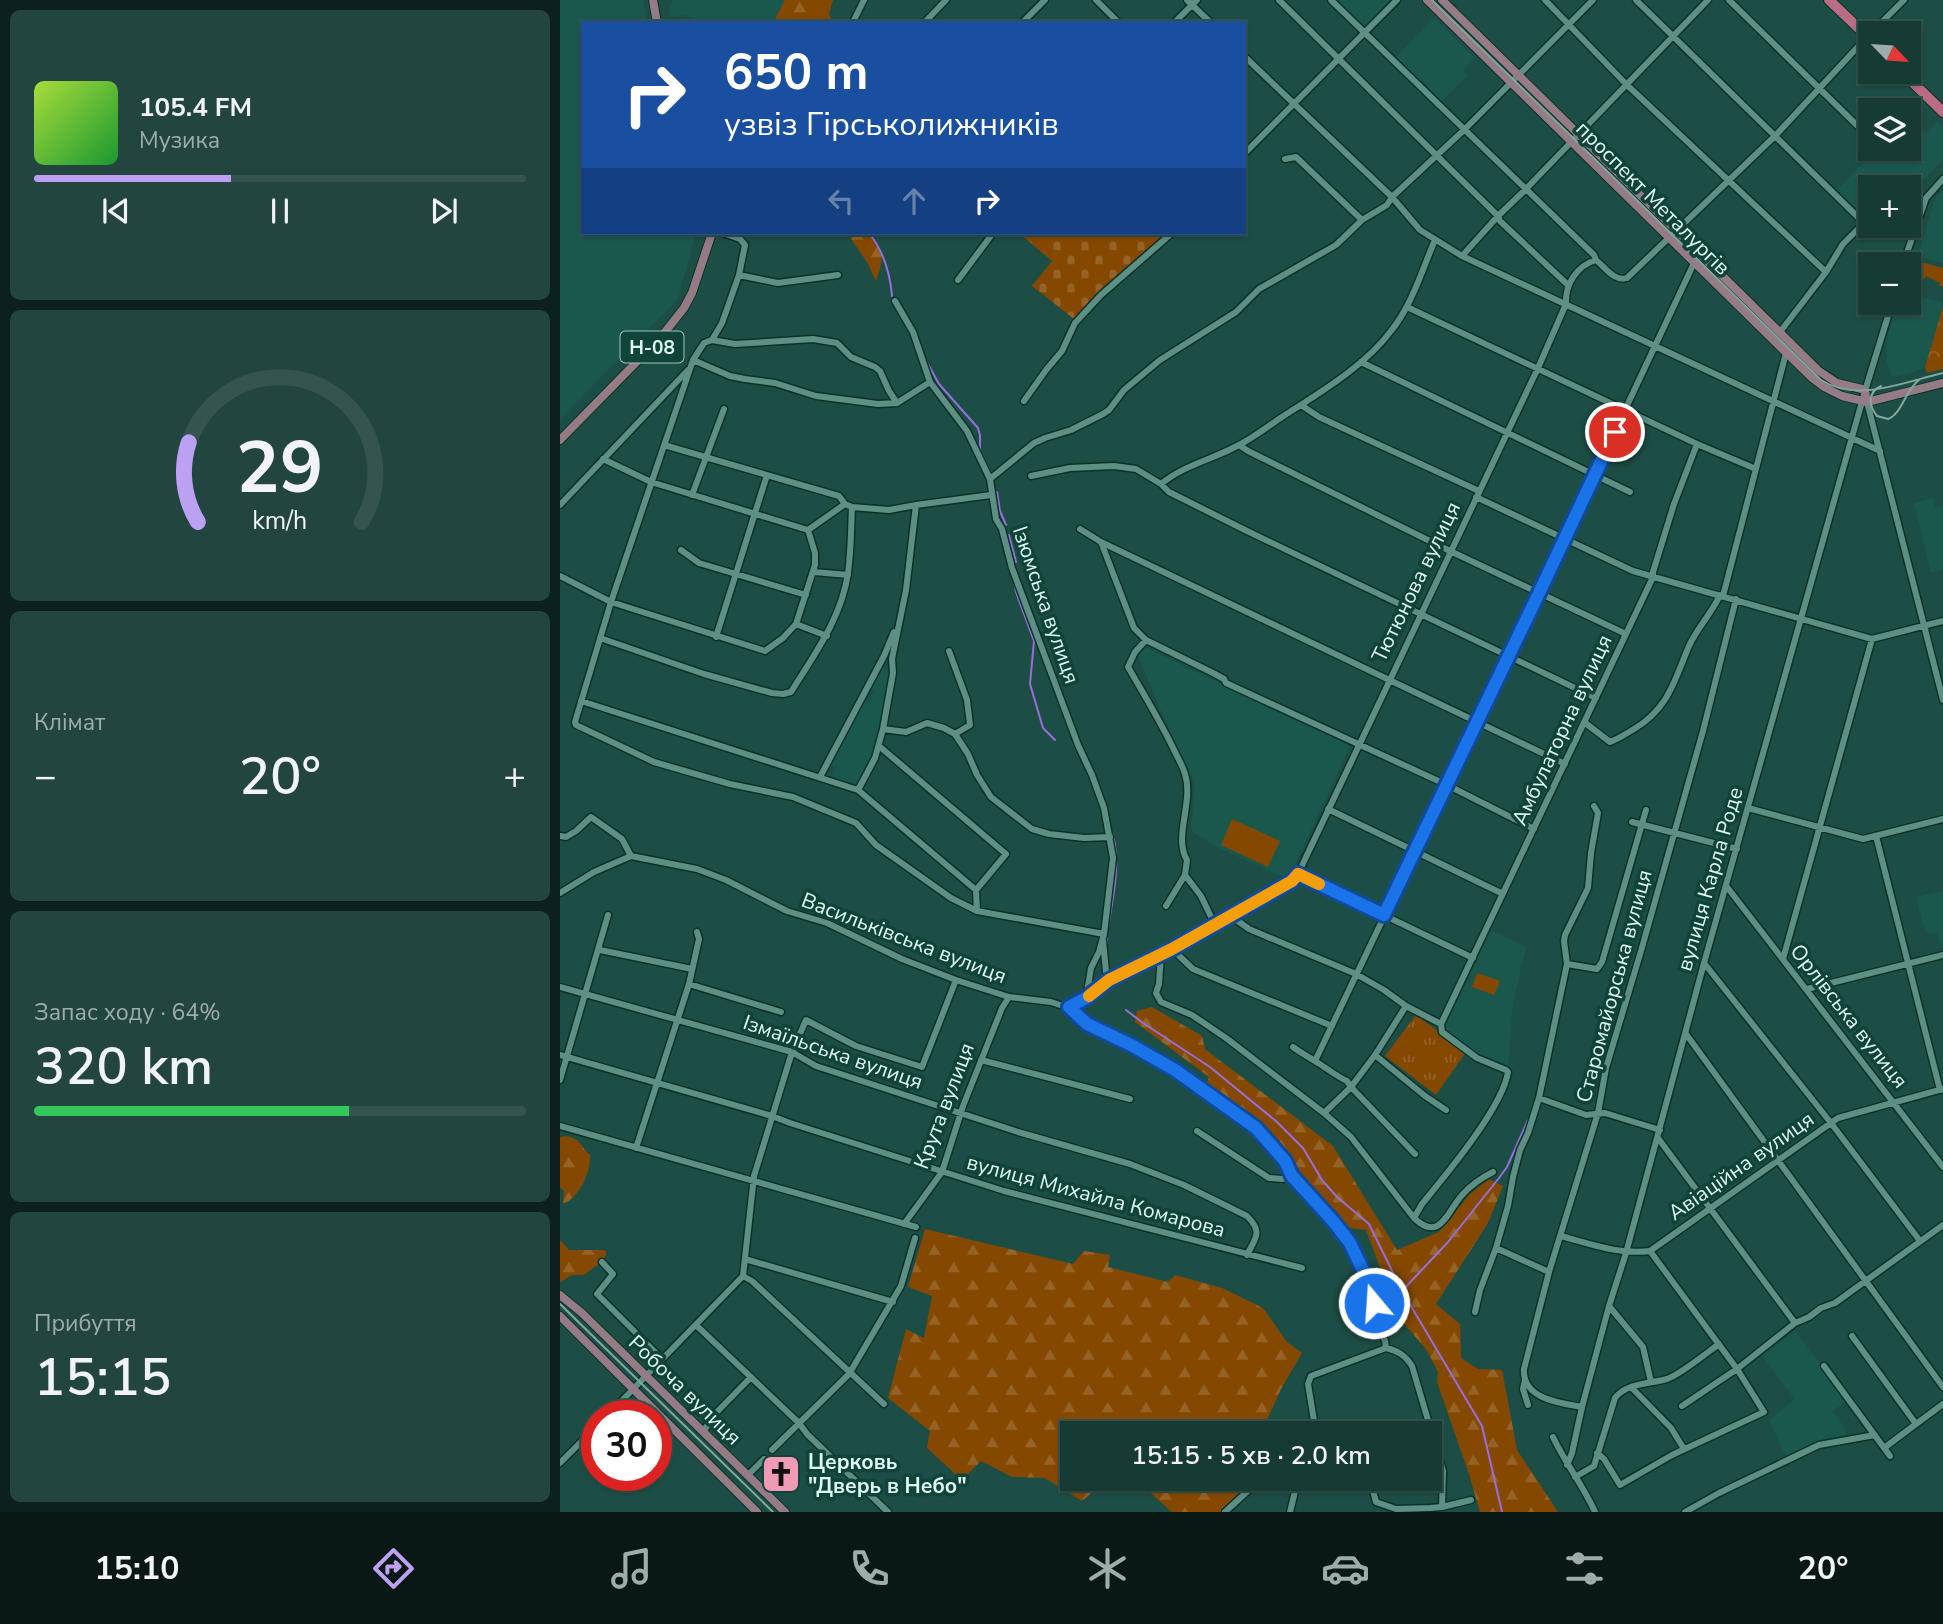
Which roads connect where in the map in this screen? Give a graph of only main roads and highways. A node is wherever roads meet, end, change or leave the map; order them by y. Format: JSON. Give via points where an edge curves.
{"nodes":[{"id":1,"x":653,"y":0,"type":"edge"},
{"id":2,"x":1427,"y":0,"type":"edge"},
{"id":3,"x":1442,"y":0,"type":"edge"},
{"id":4,"x":1829,"y":0,"type":"edge"},
{"id":5,"x":657,"y":21,"type":"edge"},
{"id":6,"x":1858,"y":28,"type":"edge"},
{"id":7,"x":1914,"y":84,"type":"edge"},
{"id":8,"x":1943,"y":112,"type":"edge"},
{"id":9,"x":711,"y":235,"type":"edge"},
{"id":10,"x":1943,"y":383,"type":"edge"},
{"id":11,"x":1864,"y":402,"type":"junction"},
{"id":12,"x":560,"y":440,"type":"edge"},
{"id":13,"x":560,"y":1295,"type":"edge"},
{"id":14,"x":560,"y":1316,"type":"edge"},
{"id":15,"x":757,"y":1512,"type":"edge"},
{"id":16,"x":785,"y":1512,"type":"edge"}],
"edges":[{"from":1,"to":5,"type":"main road"},
{"from":2,"to":11,"type":"main road","name":"проспект Металургів","via":[[1786,353],[1824,387]]},
{"from":3,"to":11,"type":"main road","name":"проспект Металургів","via":[[1819,371],[1837,383],[1865,391]]},
{"from":4,"to":6,"type":"highway"},
{"from":7,"to":8,"type":"highway"},
{"from":9,"to":12,"type":"main road","number":"Н-08","via":[[684,308]]},
{"from":10,"to":11,"type":"main road"},
{"from":13,"to":16,"type":"main road","name":"Робоча вулиця"},
{"from":14,"to":15,"type":"main road","name":"Робоча вулиця"}]}
